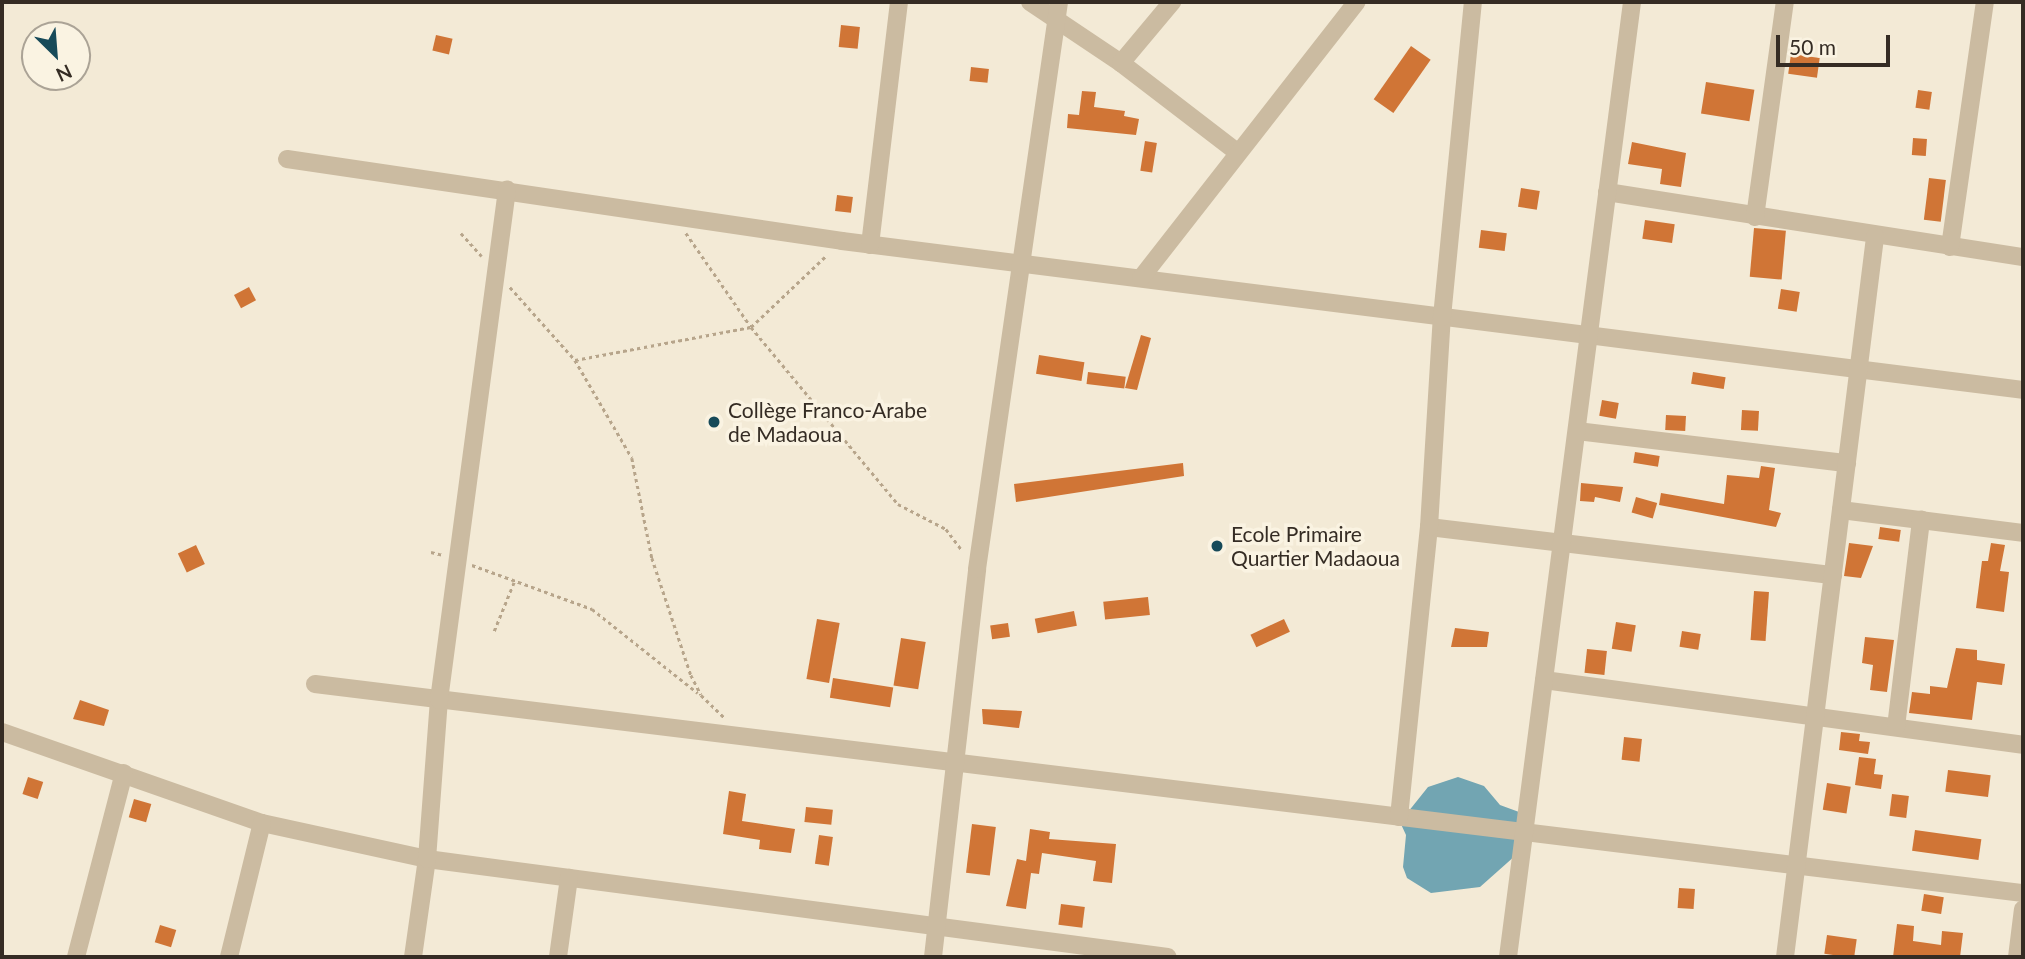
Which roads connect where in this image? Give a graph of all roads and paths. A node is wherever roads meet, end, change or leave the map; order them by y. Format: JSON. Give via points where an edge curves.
{"nodes":[{"id":1,"x":899,"y":2,"type":"edge"},
{"id":2,"x":1030,"y":2,"type":"edge"},
{"id":3,"x":1172,"y":2,"type":"edge"},
{"id":4,"x":1356,"y":2,"type":"edge"},
{"id":5,"x":1473,"y":2,"type":"edge"},
{"id":6,"x":1632,"y":2,"type":"edge"},
{"id":7,"x":1785,"y":2,"type":"edge"},
{"id":8,"x":1984,"y":2,"type":"edge"},
{"id":9,"x":1058,"y":10,"type":"edge"},
{"id":10,"x":1121,"y":63,"type":"junction"},
{"id":11,"x":1237,"y":152,"type":"junction"},
{"id":12,"x":286,"y":159,"type":"dead end"},
{"id":13,"x":507,"y":190,"type":"junction"},
{"id":14,"x":1607,"y":192,"type":"junction"},
{"id":15,"x":674,"y":216,"type":"junction"},
{"id":16,"x":1755,"y":217,"type":"junction"},
{"id":17,"x":461,"y":233,"type":"dead end"},
{"id":18,"x":1875,"y":237,"type":"junction"},
{"id":19,"x":842,"y":241,"type":"junction"},
{"id":20,"x":870,"y":245,"type":"junction"},
{"id":21,"x":1950,"y":247,"type":"junction"},
{"id":22,"x":2023,"y":257,"type":"edge"},
{"id":23,"x":1025,"y":263,"type":"junction"},
{"id":24,"x":497,"y":274,"type":"junction"},
{"id":25,"x":1141,"y":278,"type":"junction"},
{"id":26,"x":1443,"y":317,"type":"junction"},
{"id":27,"x":751,"y":327,"type":"junction"},
{"id":28,"x":1589,"y":335,"type":"junction"},
{"id":29,"x":575,"y":360,"type":"junction"},
{"id":30,"x":1859,"y":369,"type":"junction"},
{"id":31,"x":2023,"y":390,"type":"edge"},
{"id":32,"x":1577,"y":431,"type":"junction"},
{"id":33,"x":1847,"y":463,"type":"junction"},
{"id":34,"x":1841,"y":510,"type":"junction"},
{"id":35,"x":1921,"y":520,"type":"junction"},
{"id":36,"x":1429,"y":527,"type":"junction"},
{"id":37,"x":2023,"y":533,"type":"edge"},
{"id":38,"x":1562,"y":543,"type":"junction"},
{"id":39,"x":431,"y":552,"type":"dead end"},
{"id":40,"x":456,"y":558,"type":"junction"},
{"id":41,"x":977,"y":569,"type":"junction"},
{"id":42,"x":1833,"y":575,"type":"junction"},
{"id":43,"x":514,"y":581,"type":"junction"},
{"id":44,"x":494,"y":631,"type":"dead end"},
{"id":45,"x":1544,"y":680,"type":"junction"},
{"id":46,"x":315,"y":684,"type":"dead end"},
{"id":47,"x":701,"y":695,"type":"junction"},
{"id":48,"x":439,"y":700,"type":"junction"},
{"id":49,"x":1815,"y":717,"type":"junction"},
{"id":50,"x":1896,"y":727,"type":"junction"},
{"id":51,"x":2,"y":732,"type":"edge"},
{"id":52,"x":744,"y":736,"type":"junction"},
{"id":53,"x":2023,"y":745,"type":"edge"},
{"id":54,"x":958,"y":762,"type":"junction"},
{"id":55,"x":124,"y":773,"type":"junction"},
{"id":56,"x":1399,"y":817,"type":"junction"},
{"id":57,"x":261,"y":823,"type":"junction"},
{"id":58,"x":1525,"y":832,"type":"junction"},
{"id":59,"x":427,"y":859,"type":"junction"},
{"id":60,"x":1796,"y":865,"type":"junction"},
{"id":61,"x":569,"y":878,"type":"junction"},
{"id":62,"x":2023,"y":893,"type":"edge"},
{"id":63,"x":2023,"y":909,"type":"edge"},
{"id":64,"x":937,"y":927,"type":"junction"},
{"id":65,"x":76,"y":957,"type":"edge"},
{"id":66,"x":229,"y":957,"type":"edge"},
{"id":67,"x":413,"y":957,"type":"edge"},
{"id":68,"x":558,"y":957,"type":"edge"},
{"id":69,"x":933,"y":957,"type":"edge"},
{"id":70,"x":1168,"y":957,"type":"edge"},
{"id":71,"x":1508,"y":957,"type":"edge"},
{"id":72,"x":1785,"y":957,"type":"edge"},
{"id":73,"x":2017,"y":957,"type":"edge"}],
"edges":[{"from":1,"to":20,"type":"street"},
{"from":2,"to":9,"type":"street"},
{"from":3,"to":10,"type":"street"},
{"from":4,"to":11,"type":"street"},
{"from":5,"to":26,"type":"street"},
{"from":6,"to":14,"type":"street"},
{"from":7,"to":16,"type":"street"},
{"from":8,"to":21,"type":"street"},
{"from":9,"to":10,"type":"street"},
{"from":9,"to":23,"type":"street"},
{"from":10,"to":11,"type":"street"},
{"from":11,"to":25,"type":"street"},
{"from":12,"to":13,"type":"street"},
{"from":13,"to":15,"type":"street"},
{"from":13,"to":24,"type":"street"},
{"from":14,"to":16,"type":"street"},
{"from":14,"to":28,"type":"street"},
{"from":15,"to":19,"type":"street"},
{"from":15,"to":27,"type":"path"},
{"from":16,"to":18,"type":"street"},
{"from":17,"to":24,"type":"path"},
{"from":18,"to":21,"type":"street"},
{"from":18,"to":30,"type":"street"},
{"from":19,"to":20,"type":"street"},
{"from":19,"to":27,"type":"path"},
{"from":20,"to":23,"type":"street"},
{"from":21,"to":22,"type":"street"},
{"from":23,"to":25,"type":"street"},
{"from":23,"to":41,"type":"street"},
{"from":24,"to":29,"type":"path"},
{"from":24,"to":40,"type":"street"},
{"from":25,"to":26,"type":"street"},
{"from":26,"to":28,"type":"street"},
{"from":26,"to":36,"type":"street"},
{"from":27,"to":29,"type":"path"},
{"from":27,"to":41,"type":"path","via":[[898,504],[946,529]]},
{"from":28,"to":30,"type":"street"},
{"from":28,"to":32,"type":"street"},
{"from":29,"to":47,"type":"path","via":[[632,458],[652,558]]},
{"from":30,"to":31,"type":"street"},
{"from":30,"to":33,"type":"street"},
{"from":32,"to":33,"type":"street"},
{"from":32,"to":38,"type":"street"},
{"from":33,"to":34,"type":"street"},
{"from":34,"to":35,"type":"street"},
{"from":34,"to":42,"type":"street"},
{"from":35,"to":37,"type":"street"},
{"from":35,"to":50,"type":"street"},
{"from":36,"to":38,"type":"street"},
{"from":36,"to":56,"type":"street"},
{"from":38,"to":42,"type":"street"},
{"from":38,"to":45,"type":"street"},
{"from":39,"to":40,"type":"path"},
{"from":40,"to":43,"type":"path"},
{"from":40,"to":48,"type":"street"},
{"from":41,"to":54,"type":"street"},
{"from":42,"to":49,"type":"street"},
{"from":43,"to":44,"type":"path"},
{"from":43,"to":47,"type":"path","via":[[592,609]]},
{"from":45,"to":49,"type":"street"},
{"from":45,"to":58,"type":"street"},
{"from":46,"to":48,"type":"street"},
{"from":47,"to":52,"type":"path"},
{"from":48,"to":52,"type":"street"},
{"from":48,"to":59,"type":"street"},
{"from":49,"to":50,"type":"street"},
{"from":49,"to":60,"type":"street"},
{"from":50,"to":53,"type":"street"},
{"from":51,"to":55,"type":"street"},
{"from":52,"to":54,"type":"street"},
{"from":54,"to":56,"type":"street"},
{"from":54,"to":64,"type":"street"},
{"from":55,"to":57,"type":"street"},
{"from":55,"to":65,"type":"street"},
{"from":56,"to":58,"type":"street"},
{"from":57,"to":59,"type":"street"},
{"from":57,"to":66,"type":"street"},
{"from":58,"to":60,"type":"street"},
{"from":58,"to":71,"type":"street"},
{"from":59,"to":61,"type":"street"},
{"from":59,"to":67,"type":"street"},
{"from":60,"to":62,"type":"street"},
{"from":60,"to":72,"type":"street"},
{"from":61,"to":64,"type":"street"},
{"from":61,"to":68,"type":"street"},
{"from":63,"to":73,"type":"street"},
{"from":64,"to":69,"type":"street"},
{"from":64,"to":70,"type":"street"}]}
